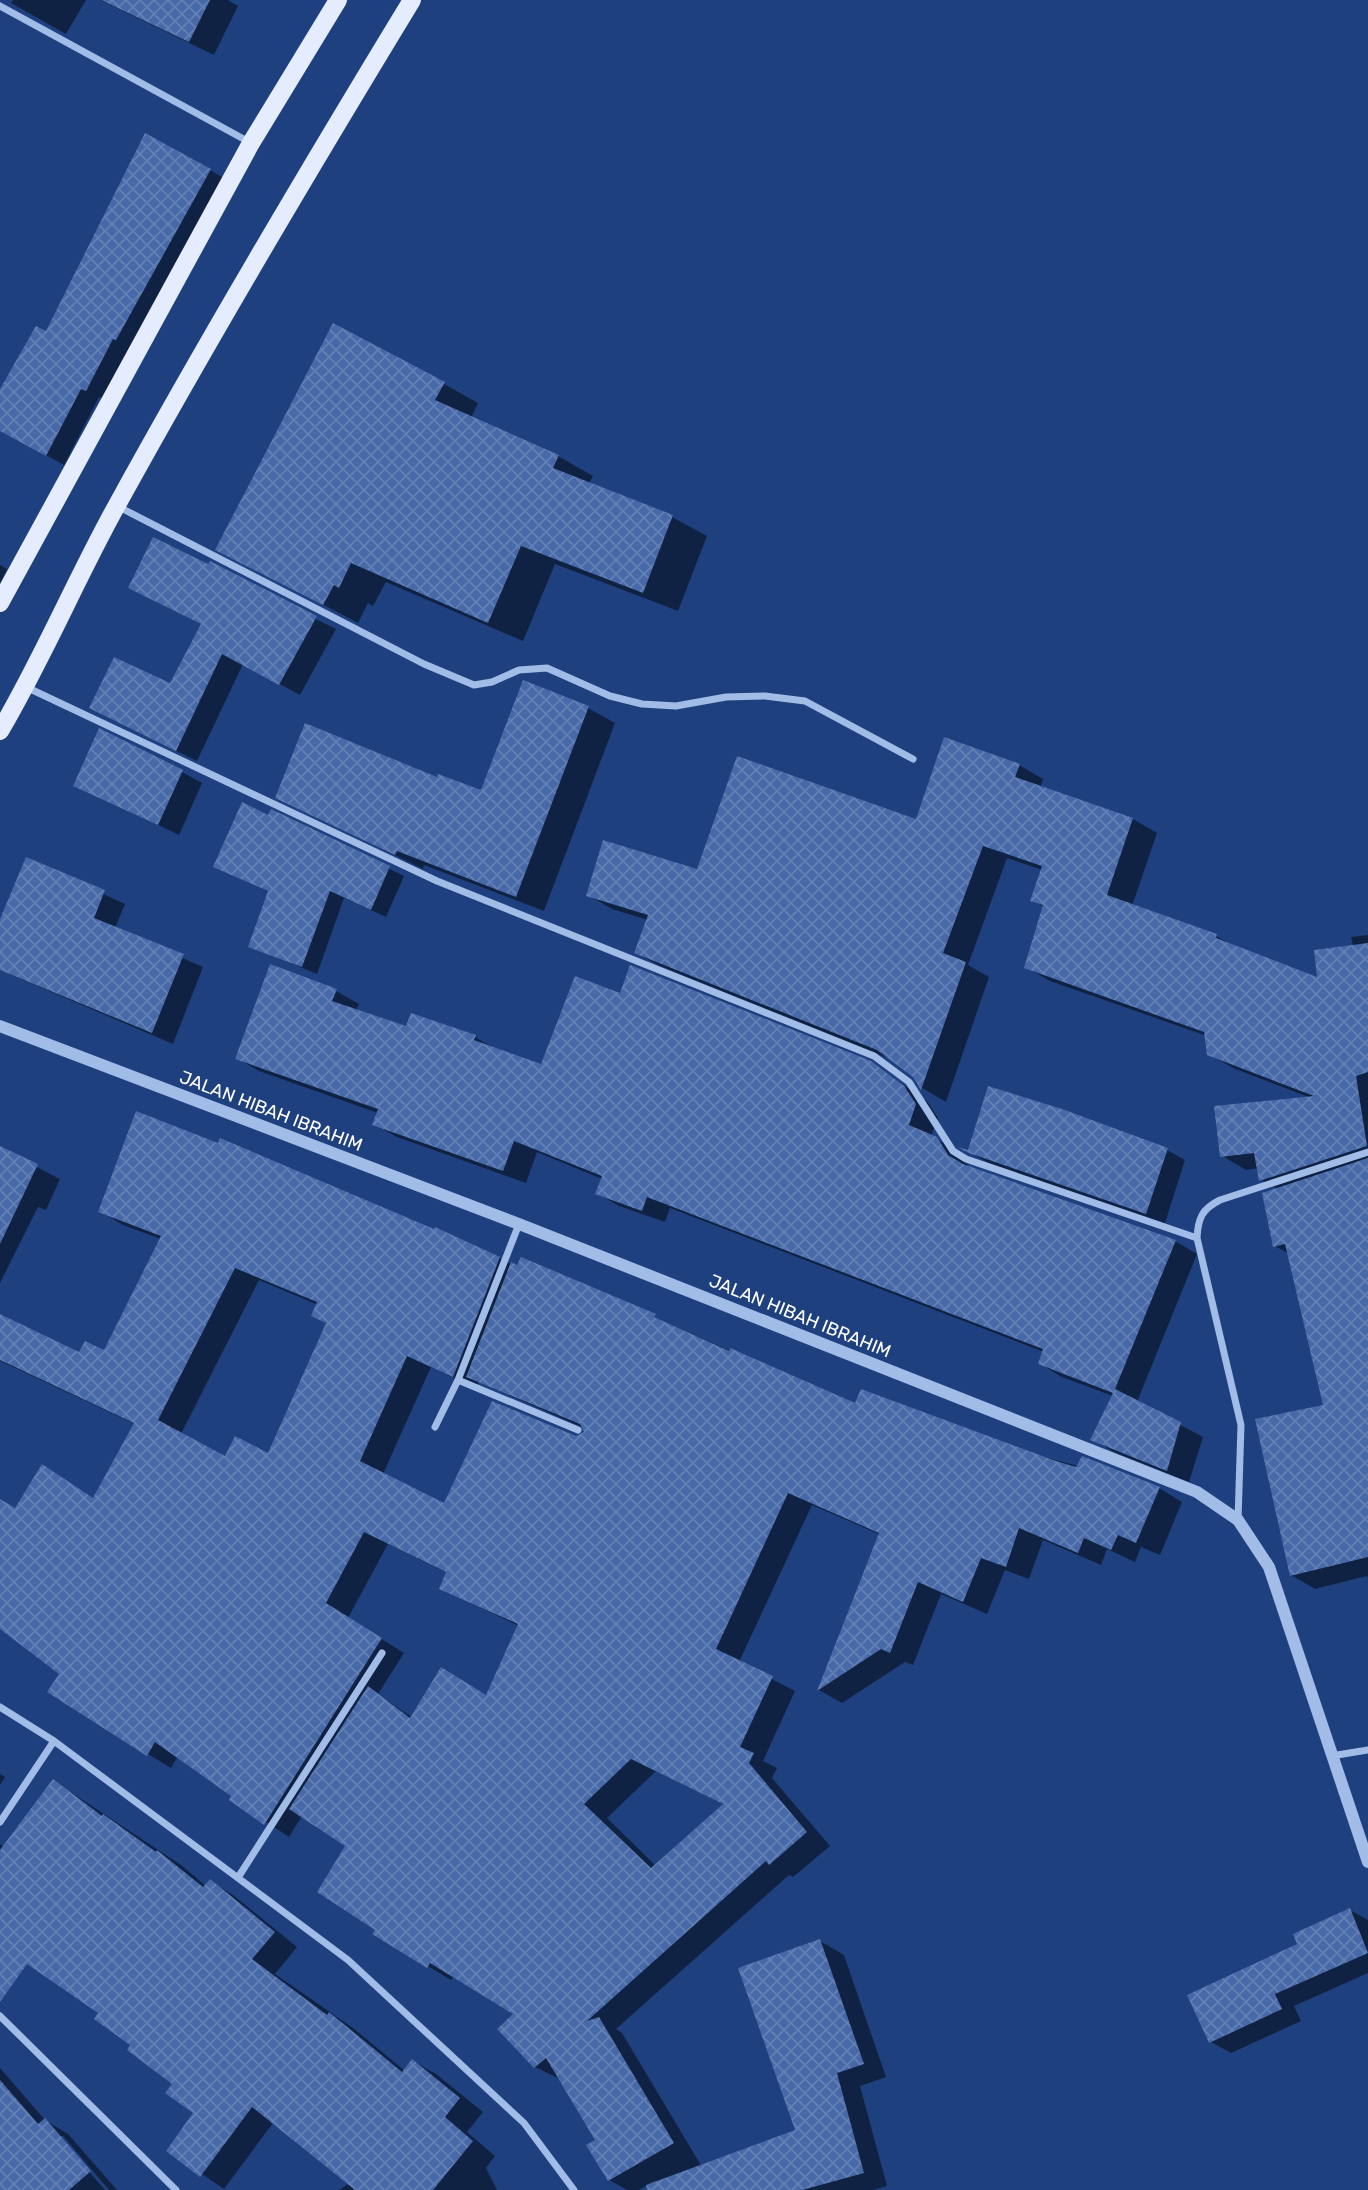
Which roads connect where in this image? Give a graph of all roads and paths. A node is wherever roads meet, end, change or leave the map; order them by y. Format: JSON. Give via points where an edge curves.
{"nodes":[{"id":1,"x":338,"y":0,"type":"edge"},
{"id":2,"x":412,"y":0,"type":"edge"},
{"id":3,"x":0,"y":6,"type":"edge"},
{"id":4,"x":251,"y":143,"type":"junction"},
{"id":5,"x":116,"y":506,"type":"junction"},
{"id":6,"x":0,"y":603,"type":"edge"},
{"id":7,"x":26,"y":687,"type":"junction"},
{"id":8,"x":0,"y":731,"type":"edge"},
{"id":9,"x":913,"y":758,"type":"dead end"},
{"id":10,"x":0,"y":1026,"type":"edge"},
{"id":11,"x":1368,"y":1152,"type":"edge"},
{"id":12,"x":519,"y":1224,"type":"junction"},
{"id":13,"x":1197,"y":1238,"type":"junction"},
{"id":14,"x":458,"y":1380,"type":"junction"},
{"id":15,"x":435,"y":1427,"type":"dead end"},
{"id":16,"x":578,"y":1430,"type":"dead end"},
{"id":17,"x":1238,"y":1520,"type":"junction"},
{"id":18,"x":382,"y":1653,"type":"dead end"},
{"id":19,"x":0,"y":1707,"type":"edge"},
{"id":20,"x":54,"y":1741,"type":"junction"},
{"id":21,"x":1368,"y":1750,"type":"edge"},
{"id":22,"x":1330,"y":1756,"type":"junction"},
{"id":23,"x":0,"y":1822,"type":"edge"},
{"id":24,"x":1368,"y":1862,"type":"edge"},
{"id":25,"x":239,"y":1876,"type":"junction"},
{"id":26,"x":0,"y":2016,"type":"edge"},
{"id":27,"x":176,"y":2190,"type":"edge"},
{"id":28,"x":575,"y":2190,"type":"edge"}],
"edges":[{"from":1,"to":4,"type":"main road"},
{"from":2,"to":5,"type":"main road","via":[[305,175]]},
{"from":3,"to":4,"type":"street"},
{"from":4,"to":6,"type":"main road"},
{"from":5,"to":7,"type":"main road"},
{"from":5,"to":9,"type":"street","via":[[424,664],[474,685],[547,668],[610,696],[642,704],[676,706],[726,696],[805,701]]},
{"from":7,"to":8,"type":"main road"},
{"from":7,"to":13,"type":"street","via":[[437,881],[874,1056],[909,1082],[953,1151],[966,1159]]},
{"from":10,"to":12,"type":"street","name":"JALAN HIBAH IBRAHIM"},
{"from":11,"to":13,"type":"street","via":[[1206,1207],[1198,1219]]},
{"from":12,"to":14,"type":"street"},
{"from":12,"to":17,"type":"street","name":"JALAN HIBAH IBRAHIM","via":[[1197,1492]]},
{"from":13,"to":17,"type":"street","via":[[1241,1425]]},
{"from":14,"to":15,"type":"street"},
{"from":14,"to":16,"type":"street"},
{"from":17,"to":22,"type":"street","name":"JALAN HIBAH IBRAHIM","via":[[1269,1567]]},
{"from":18,"to":25,"type":"street"},
{"from":19,"to":20,"type":"street"},
{"from":20,"to":23,"type":"street"},
{"from":20,"to":25,"type":"street"},
{"from":21,"to":22,"type":"street"},
{"from":22,"to":24,"type":"street","name":"JALAN HIBAH IBRAHIM"},
{"from":25,"to":28,"type":"street","via":[[348,1960],[494,2093],[524,2123]]},
{"from":26,"to":27,"type":"street"}]}
